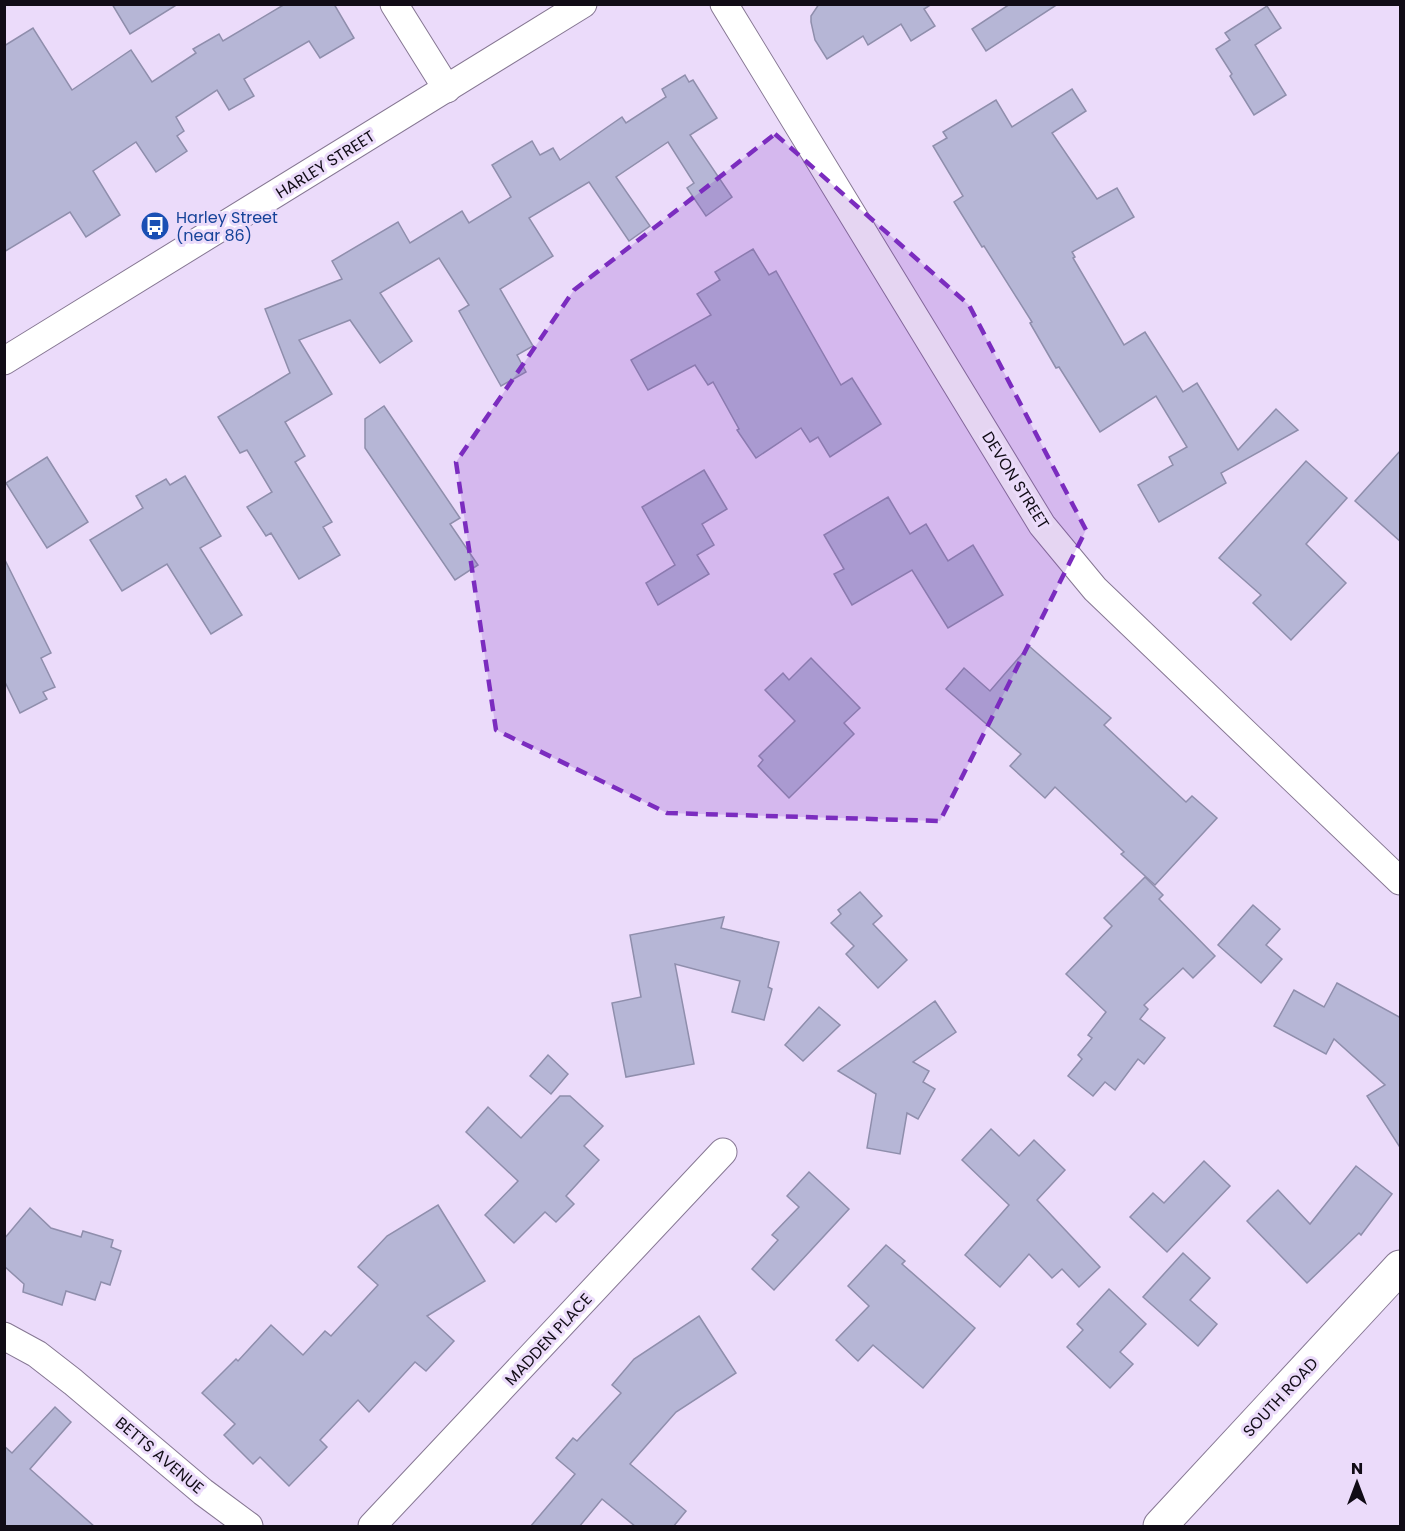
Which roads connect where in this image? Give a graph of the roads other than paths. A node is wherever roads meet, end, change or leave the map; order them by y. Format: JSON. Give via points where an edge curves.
{"nodes":[{"id":1,"x":394,"y":4,"type":"edge"},
{"id":2,"x":583,"y":4,"type":"edge"},
{"id":3,"x":724,"y":4,"type":"edge"},
{"id":4,"x":447,"y":89,"type":"junction"},
{"id":5,"x":4,"y":361,"type":"edge"},
{"id":6,"x":1401,"y":881,"type":"edge"},
{"id":7,"x":723,"y":1152,"type":"dead end"},
{"id":8,"x":1401,"y":1267,"type":"edge"},
{"id":9,"x":4,"y":1336,"type":"edge"},
{"id":10,"x":249,"y":1527,"type":"edge"},
{"id":11,"x":372,"y":1527,"type":"edge"},
{"id":12,"x":1160,"y":1527,"type":"edge"}],
"edges":[{"from":1,"to":4,"type":"street"},
{"from":2,"to":4,"type":"street","name":"HARLEY STREET"},
{"from":3,"to":6,"type":"street","name":"DEVON STREET","via":[[1042,525],[1095,589]]},
{"from":4,"to":5,"type":"street","name":"HARLEY STREET"},
{"from":7,"to":11,"type":"street","name":"MADDEN PLACE"},
{"from":8,"to":12,"type":"street","name":"SOUTH ROAD"},
{"from":9,"to":10,"type":"street","name":"BETTS AVENUE","via":[[37,1354],[73,1382]]}]}
